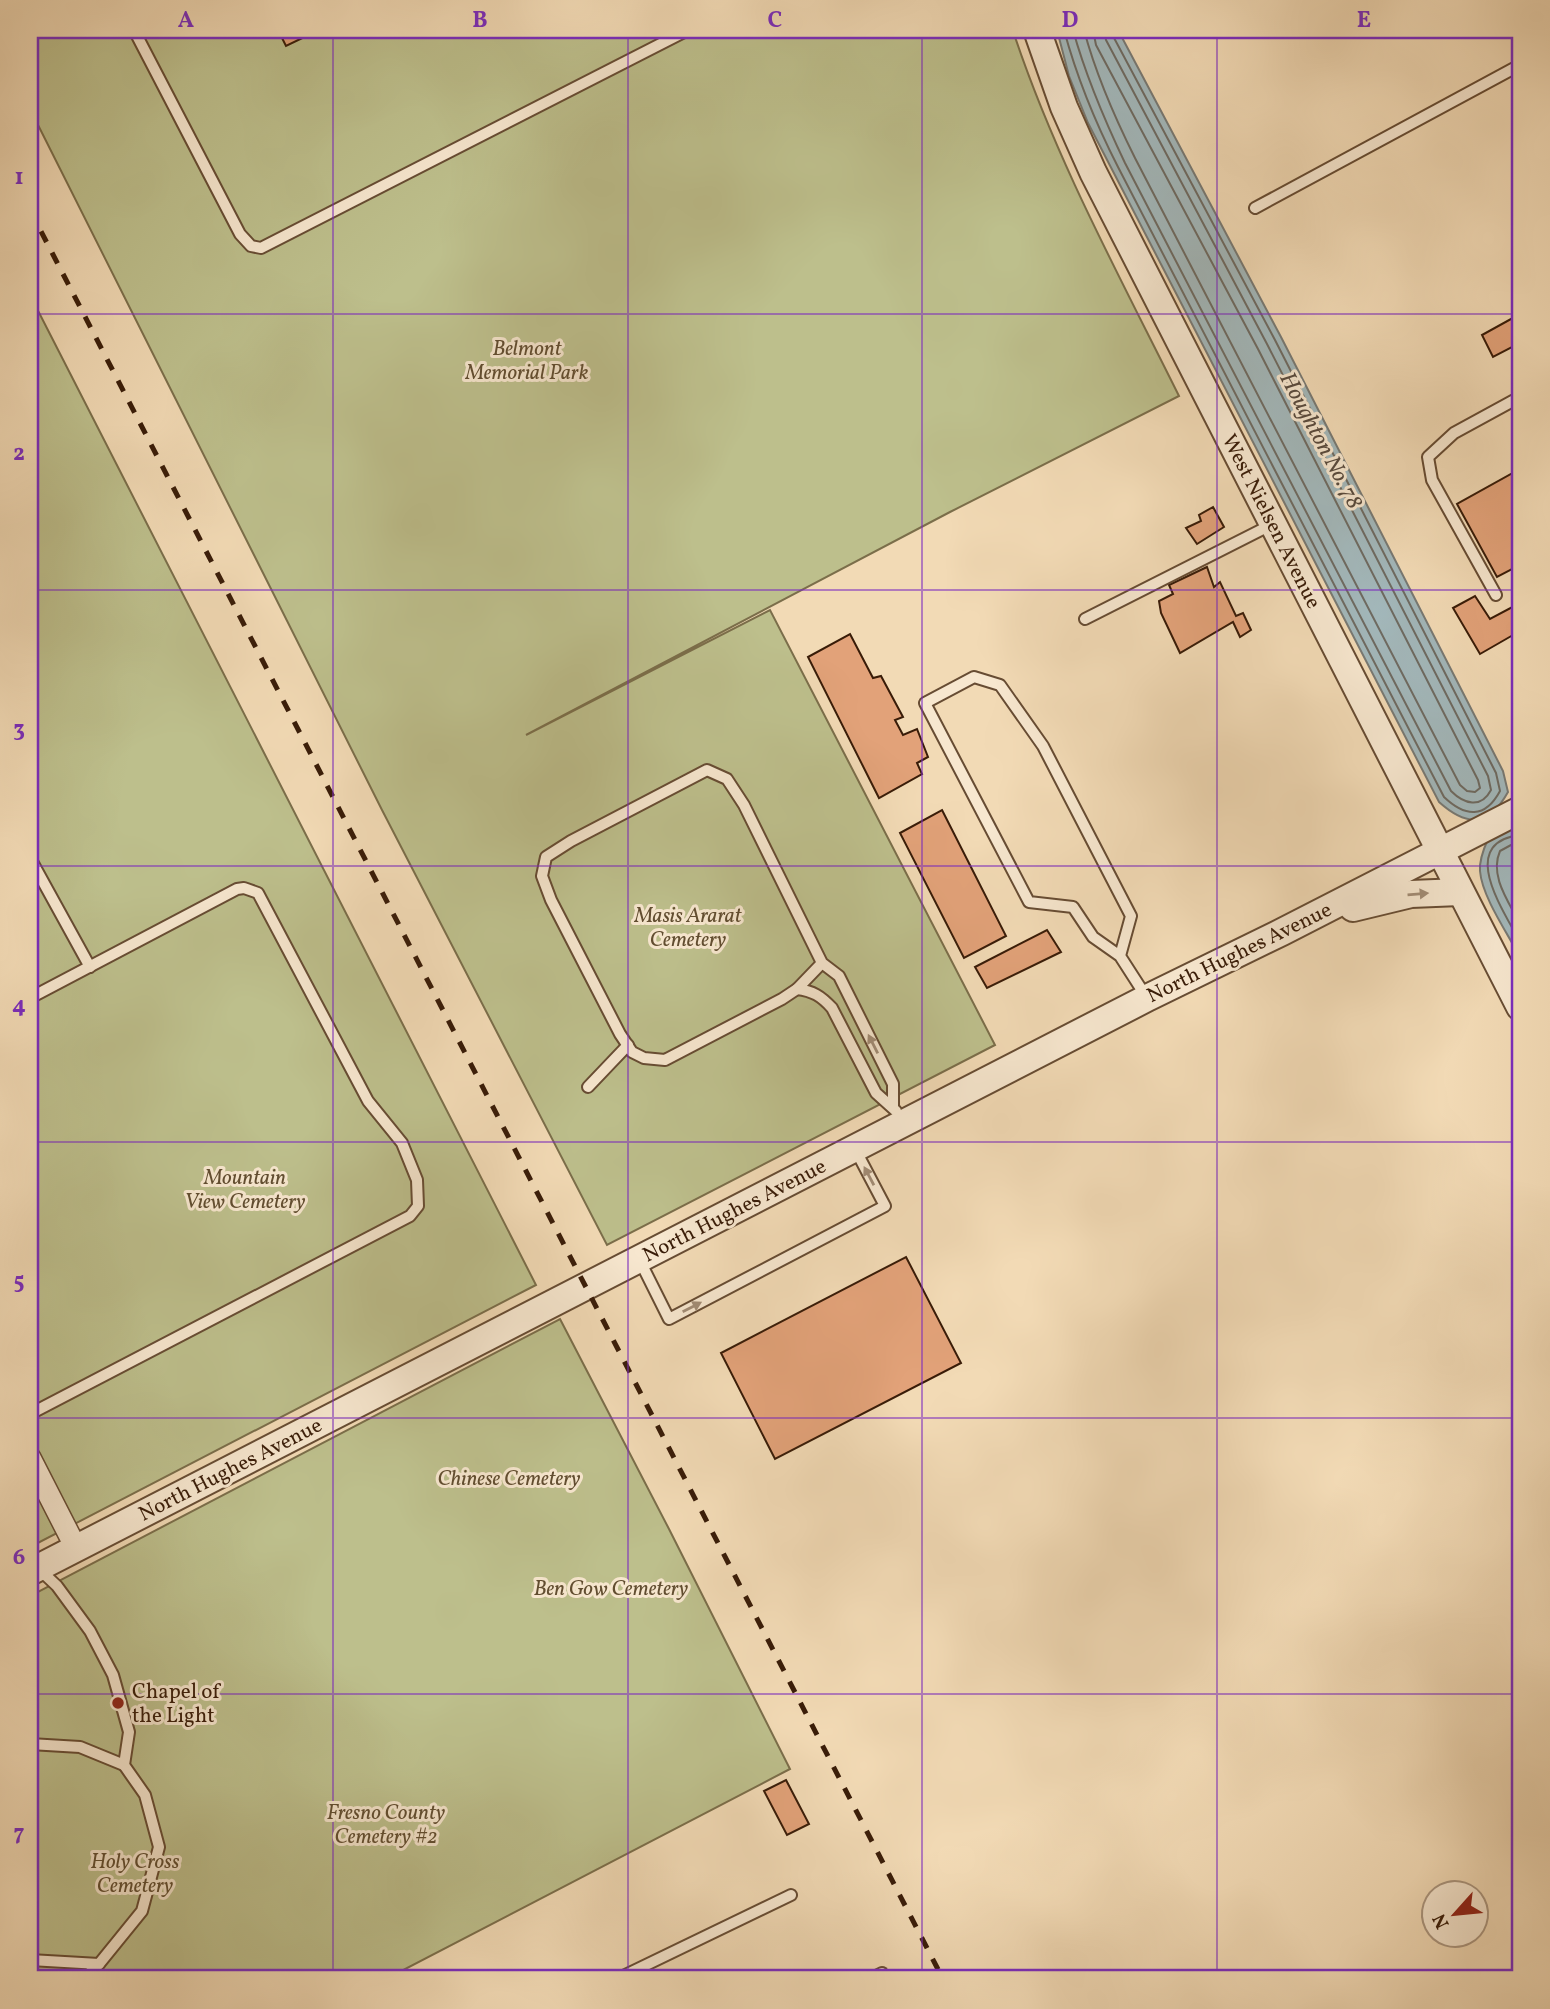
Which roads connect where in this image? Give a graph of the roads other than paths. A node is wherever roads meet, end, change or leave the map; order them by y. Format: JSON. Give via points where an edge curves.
{"nodes":[{"id":1,"x":134,"y":30,"type":"edge"},
{"id":2,"x":688,"y":30,"type":"edge"},
{"id":3,"x":1039,"y":36,"type":"edge"},
{"id":4,"x":1520,"y":65,"type":"edge"},
{"id":5,"x":1255,"y":208,"type":"dead end"},
{"id":6,"x":1520,"y":397,"type":"edge"},
{"id":7,"x":1273,"y":524,"type":"junction"},
{"id":8,"x":1496,"y":596,"type":"dead end"},
{"id":9,"x":1085,"y":619,"type":"dead end"},
{"id":10,"x":1513,"y":814,"type":"edge"},
{"id":11,"x":1440,"y":851,"type":"junction"},
{"id":12,"x":30,"y":858,"type":"edge"},
{"id":13,"x":1460,"y":892,"type":"junction"},
{"id":14,"x":1282,"y":932,"type":"junction"},
{"id":15,"x":1120,"y":956,"type":"junction"},
{"id":16,"x":822,"y":963,"type":"junction"},
{"id":17,"x":90,"y":967,"type":"junction"},
{"id":18,"x":797,"y":989,"type":"junction"},
{"id":19,"x":30,"y":998,"type":"edge"},
{"id":20,"x":1147,"y":998,"type":"junction"},
{"id":21,"x":1520,"y":1007,"type":"edge"},
{"id":22,"x":628,"y":1045,"type":"junction"},
{"id":23,"x":588,"y":1087,"type":"dead end"},
{"id":24,"x":898,"y":1115,"type":"junction"},
{"id":25,"x":854,"y":1148,"type":"junction"},
{"id":26,"x":639,"y":1259,"type":"junction"},
{"id":27,"x":30,"y":1414,"type":"edge"},
{"id":28,"x":30,"y":1458,"type":"edge"},
{"id":29,"x":76,"y":1548,"type":"junction"},
{"id":30,"x":34,"y":1570,"type":"edge"},
{"id":31,"x":30,"y":1744,"type":"edge"},
{"id":32,"x":124,"y":1765,"type":"junction"},
{"id":33,"x":791,"y":1895,"type":"dead end"},
{"id":34,"x":30,"y":1960,"type":"edge"},
{"id":35,"x":99,"y":1964,"type":"junction"},
{"id":36,"x":882,"y":1973,"type":"dead end"},
{"id":37,"x":83,"y":1979,"type":"edge"},
{"id":38,"x":617,"y":1979,"type":"edge"},
{"id":39,"x":870,"y":1979,"type":"edge"}],
"edges":[{"from":1,"to":2,"type":"lane","via":[[240,234],[251,246],[261,248]]},
{"from":3,"to":7,"type":"street","name":"West Nielsen Avenue","via":[[1093,172]]},
{"from":4,"to":5,"type":"lane"},
{"from":6,"to":8,"type":"lane","via":[[1454,433],[1428,457],[1433,480]]},
{"from":7,"to":9,"type":"lane"},
{"from":7,"to":11,"type":"street","name":"West Nielsen Avenue"},
{"from":10,"to":11,"type":"street","name":"North Hughes Avenue"},
{"from":11,"to":13,"type":"street","name":"West Nielsen Avenue"},
{"from":11,"to":14,"type":"street","name":"North Hughes Avenue"},
{"from":12,"to":17,"type":"lane"},
{"from":14,"to":13,"type":"street","one_way":true,"via":[[1374,901]]},
{"from":13,"to":21,"type":"street","name":"West Nielsen Avenue"},
{"from":14,"to":20,"type":"street","name":"North Hughes Avenue"},
{"from":15,"to":15,"type":"lane","via":[[1093,937],[1073,908],[1029,902],[925,703],[974,677],[1000,685],[1043,746],[1131,916]]},
{"from":15,"to":20,"type":"lane"},
{"from":16,"to":18,"type":"lane"},
{"from":16,"to":22,"type":"lane","via":[[744,805],[727,779],[707,770],[546,857],[542,876],[551,900]]},
{"from":24,"to":16,"type":"lane","one_way":true,"via":[[893,1084],[839,976]]},
{"from":17,"to":19,"type":"lane"},
{"from":17,"to":27,"type":"lane","via":[[237,889],[258,893],[368,1101],[402,1143],[417,1181],[418,1206],[410,1216]]},
{"from":18,"to":22,"type":"lane","via":[[665,1060],[644,1058]]},
{"from":18,"to":24,"type":"lane","via":[[811,990],[832,1008],[876,1093]]},
{"from":20,"to":24,"type":"street","name":"North Hughes Avenue"},
{"from":22,"to":23,"type":"lane"},
{"from":24,"to":25,"type":"street","name":"North Hughes Avenue"},
{"from":25,"to":26,"type":"street","name":"North Hughes Avenue"},
{"from":26,"to":25,"type":"lane","one_way":true,"via":[[669,1319],[885,1206]]},
{"from":26,"to":29,"type":"street","name":"North Hughes Avenue"},
{"from":28,"to":29,"type":"street"},
{"from":29,"to":30,"type":"street","name":"North Hughes Avenue"},
{"from":30,"to":32,"type":"lane","via":[[57,1586],[90,1631],[113,1675],[129,1732]]},
{"from":31,"to":32,"type":"lane","via":[[80,1747]]},
{"from":32,"to":35,"type":"lane","via":[[145,1795],[159,1847],[142,1911]]},
{"from":33,"to":38,"type":"lane"},
{"from":34,"to":35,"type":"lane"},
{"from":35,"to":37,"type":"lane"},
{"from":36,"to":39,"type":"lane"}]}
